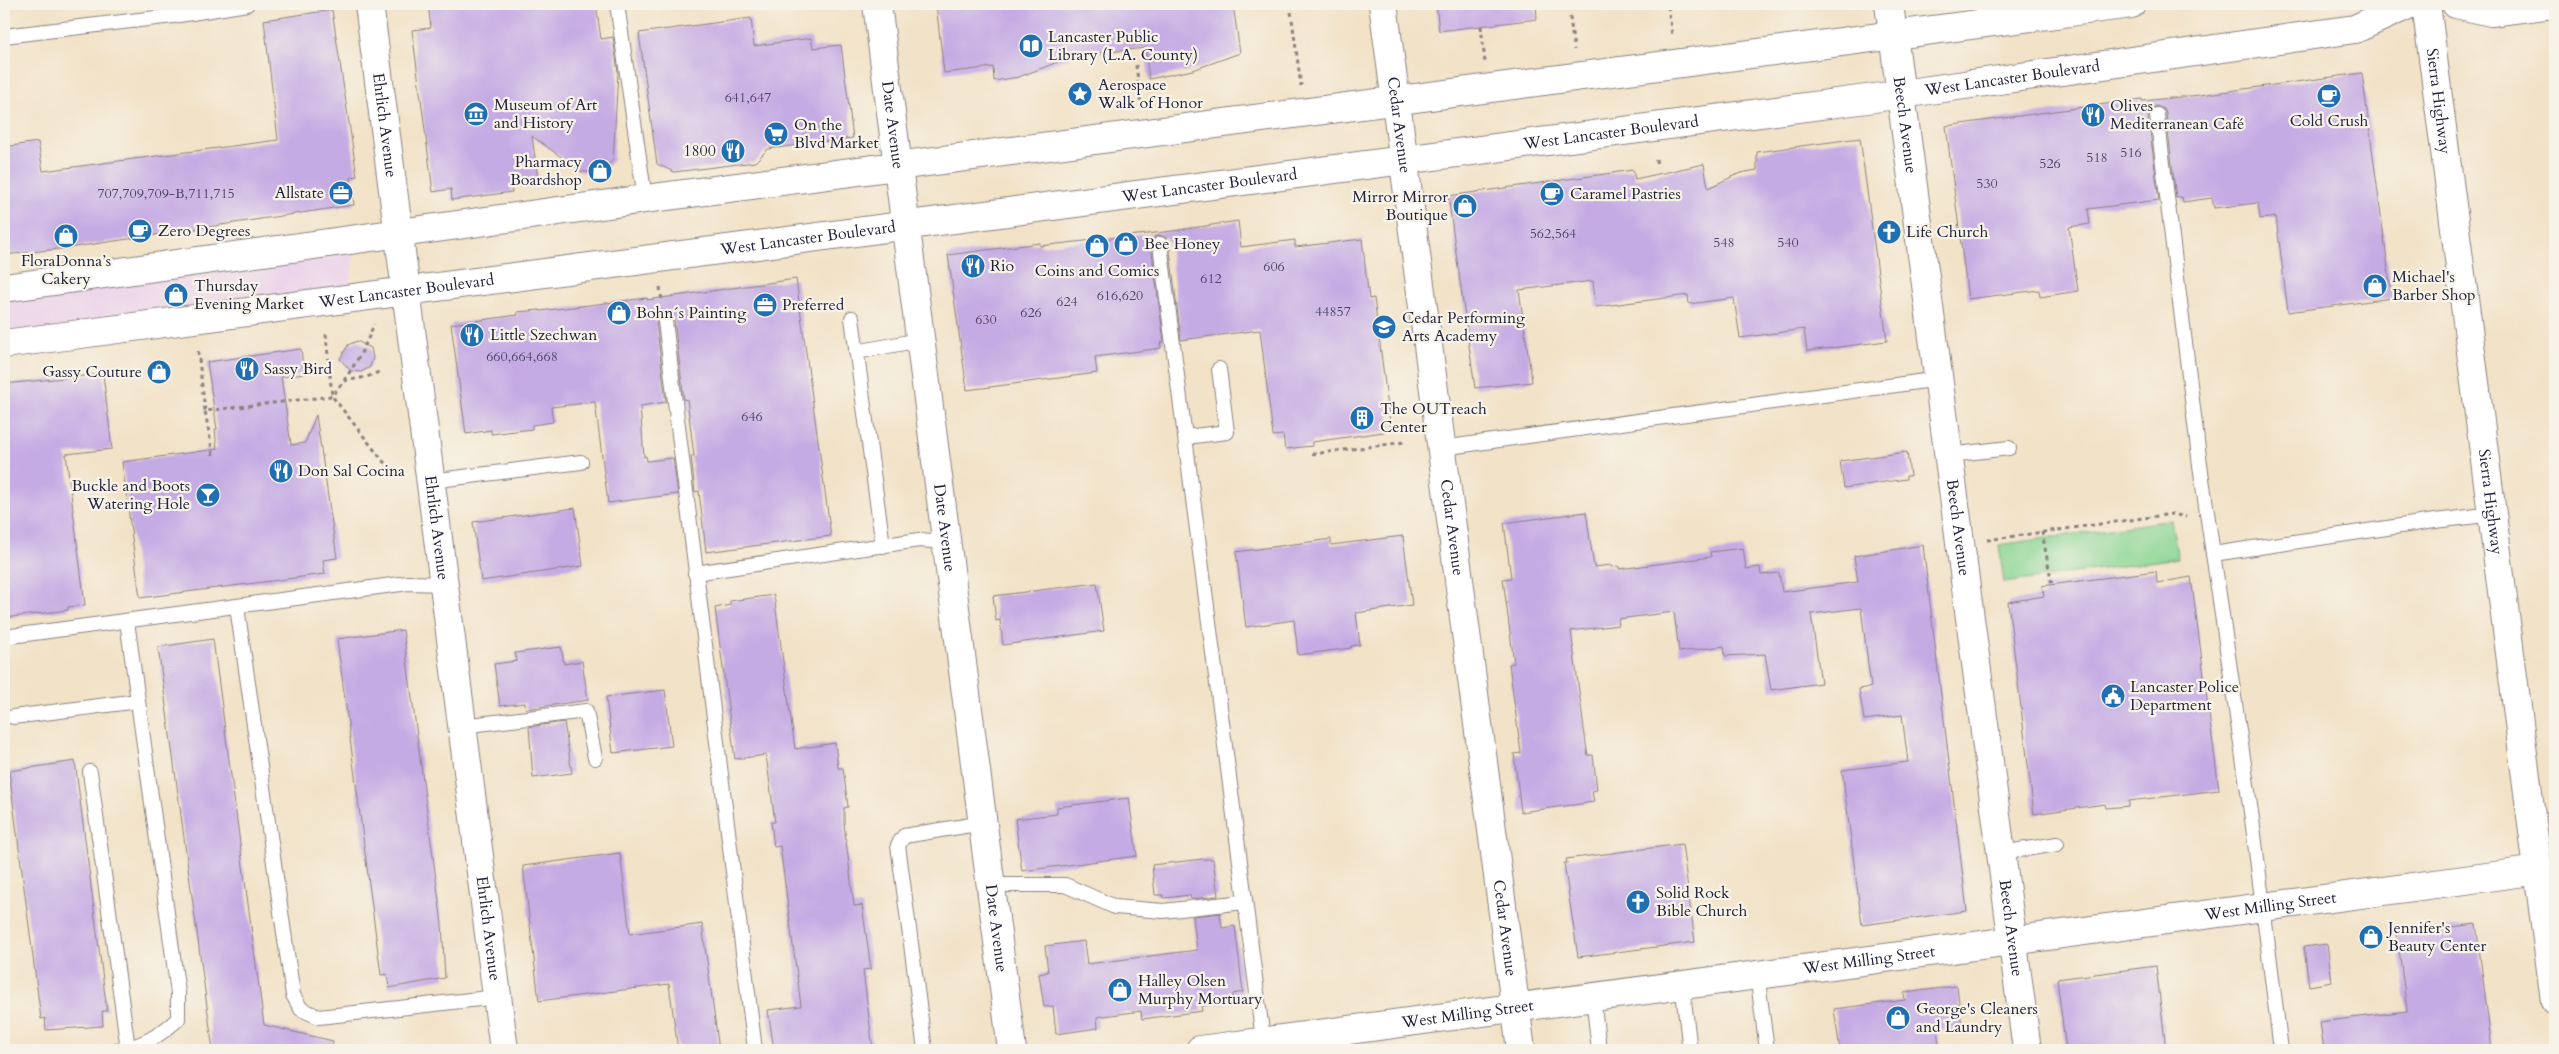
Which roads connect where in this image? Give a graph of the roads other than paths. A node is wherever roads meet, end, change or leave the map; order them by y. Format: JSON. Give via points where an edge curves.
{"nodes":[{"id":1,"x":247,"y":4,"type":"edge"},
{"id":2,"x":369,"y":4,"type":"edge"},
{"id":3,"x":617,"y":4,"type":"edge"},
{"id":4,"x":876,"y":4,"type":"edge"},
{"id":5,"x":1382,"y":4,"type":"edge"},
{"id":6,"x":1889,"y":4,"type":"edge"},
{"id":7,"x":2131,"y":4,"type":"edge"},
{"id":8,"x":2410,"y":4,"type":"edge"},
{"id":9,"x":2426,"y":4,"type":"edge"},
{"id":10,"x":2456,"y":4,"type":"edge"},
{"id":11,"x":2553,"y":4,"type":"edge"},
{"id":12,"x":172,"y":10,"type":"edge"},
{"id":13,"x":1894,"y":33,"type":"junction"},
{"id":14,"x":4,"y":36,"type":"edge"},
{"id":15,"x":1902,"y":94,"type":"junction"},
{"id":16,"x":1395,"y":101,"type":"junction"},
{"id":17,"x":2157,"y":115,"type":"dead end"},
{"id":18,"x":1403,"y":159,"type":"junction"},
{"id":19,"x":898,"y":166,"type":"junction"},
{"id":20,"x":645,"y":199,"type":"junction"},
{"id":21,"x":906,"y":226,"type":"junction"},
{"id":22,"x":398,"y":234,"type":"junction"},
{"id":23,"x":1160,"y":244,"type":"dead end"},
{"id":24,"x":4,"y":288,"type":"edge"},
{"id":25,"x":406,"y":291,"type":"junction"},
{"id":26,"x":852,"y":318,"type":"dead end"},
{"id":27,"x":665,"y":321,"type":"dead end"},
{"id":28,"x":920,"y":340,"type":"junction"},
{"id":29,"x":4,"y":344,"type":"edge"},
{"id":30,"x":856,"y":352,"type":"junction"},
{"id":31,"x":1219,"y":369,"type":"dead end"},
{"id":32,"x":1939,"y":379,"type":"junction"},
{"id":33,"x":1186,"y":438,"type":"junction"},
{"id":34,"x":1442,"y":448,"type":"junction"},
{"id":35,"x":2009,"y":448,"type":"dead end"},
{"id":36,"x":1949,"y":455,"type":"junction"},
{"id":37,"x":581,"y":462,"type":"dead end"},
{"id":38,"x":432,"y":481,"type":"junction"},
{"id":39,"x":2493,"y":514,"type":"junction"},
{"id":40,"x":945,"y":542,"type":"junction"},
{"id":41,"x":883,"y":546,"type":"junction"},
{"id":42,"x":2213,"y":554,"type":"junction"},
{"id":43,"x":695,"y":573,"type":"junction"},
{"id":44,"x":445,"y":584,"type":"junction"},
{"id":45,"x":237,"y":607,"type":"junction"},
{"id":46,"x":127,"y":621,"type":"junction"},
{"id":47,"x":4,"y":637,"type":"edge"},
{"id":48,"x":138,"y":701,"type":"junction"},
{"id":49,"x":13,"y":718,"type":"dead end"},
{"id":50,"x":462,"y":726,"type":"junction"},
{"id":51,"x":595,"y":758,"type":"dead end"},
{"id":52,"x":90,"y":772,"type":"dead end"},
{"id":53,"x":983,"y":823,"type":"junction"},
{"id":54,"x":2057,"y":844,"type":"dead end"},
{"id":55,"x":2001,"y":853,"type":"junction"},
{"id":56,"x":2539,"y":870,"type":"junction"},
{"id":57,"x":991,"y":885,"type":"junction"},
{"id":58,"x":1244,"y":902,"type":"junction"},
{"id":59,"x":2262,"y":908,"type":"junction"},
{"id":60,"x":2013,"y":941,"type":"junction"},
{"id":61,"x":1757,"y":974,"type":"junction"},
{"id":62,"x":1682,"y":984,"type":"junction"},
{"id":63,"x":497,"y":997,"type":"junction"},
{"id":64,"x":1592,"y":997,"type":"junction"},
{"id":65,"x":2555,"y":1001,"type":"edge"},
{"id":66,"x":1515,"y":1008,"type":"junction"},
{"id":67,"x":1264,"y":1046,"type":"edge"},
{"id":68,"x":122,"y":1050,"type":"edge"},
{"id":69,"x":504,"y":1050,"type":"edge"},
{"id":70,"x":755,"y":1050,"type":"edge"},
{"id":71,"x":925,"y":1050,"type":"edge"},
{"id":72,"x":1012,"y":1050,"type":"edge"},
{"id":73,"x":1200,"y":1050,"type":"edge"},
{"id":74,"x":1521,"y":1050,"type":"edge"},
{"id":75,"x":1598,"y":1050,"type":"edge"},
{"id":76,"x":1690,"y":1050,"type":"edge"},
{"id":77,"x":1767,"y":1050,"type":"edge"},
{"id":78,"x":2027,"y":1050,"type":"edge"},
{"id":79,"x":2281,"y":1050,"type":"edge"}],
"edges":[{"from":1,"to":12,"type":"lane"},
{"from":2,"to":22,"type":"street","name":"Ehrlich Avenue"},
{"from":3,"to":20,"type":"lane"},
{"from":4,"to":19,"type":"street","name":"Date Avenue"},
{"from":5,"to":16,"type":"street","name":"Cedar Avenue"},
{"from":6,"to":13,"type":"street","name":"Beech Avenue"},
{"from":7,"to":13,"type":"street"},
{"from":8,"to":15,"type":"street","name":"West Lancaster Boulevard","via":[[2355,28]]},
{"from":9,"to":39,"type":"street","name":"Sierra Highway"},
{"from":10,"to":11,"type":"street","via":[[2491,12]]},
{"from":12,"to":14,"type":"lane"},
{"from":13,"to":15,"type":"street","name":"Beech Avenue"},
{"from":13,"to":16,"type":"street"},
{"from":15,"to":18,"type":"street","name":"West Lancaster Boulevard"},
{"from":15,"to":32,"type":"street","name":"Beech Avenue"},
{"from":16,"to":18,"type":"street","name":"Cedar Avenue"},
{"from":16,"to":19,"type":"street"},
{"from":17,"to":42,"type":"lane"},
{"from":18,"to":21,"type":"street","name":"West Lancaster Boulevard"},
{"from":18,"to":34,"type":"street","name":"Cedar Avenue"},
{"from":19,"to":20,"type":"street"},
{"from":19,"to":21,"type":"street","name":"Date Avenue"},
{"from":20,"to":22,"type":"street"},
{"from":21,"to":25,"type":"street","name":"West Lancaster Boulevard"},
{"from":21,"to":28,"type":"street","name":"Date Avenue"},
{"from":22,"to":24,"type":"street"},
{"from":22,"to":25,"type":"street","name":"Ehrlich Avenue"},
{"from":23,"to":33,"type":"lane"},
{"from":25,"to":29,"type":"street","name":"West Lancaster Boulevard"},
{"from":25,"to":38,"type":"street","name":"Ehrlich Avenue"},
{"from":26,"to":30,"type":"lane"},
{"from":27,"to":43,"type":"lane"},
{"from":28,"to":30,"type":"lane"},
{"from":28,"to":40,"type":"street","name":"Date Avenue"},
{"from":30,"to":41,"type":"lane"},
{"from":31,"to":33,"type":"lane","via":[[1227,432]]},
{"from":32,"to":34,"type":"lane"},
{"from":32,"to":36,"type":"street","name":"Beech Avenue"},
{"from":33,"to":58,"type":"lane"},
{"from":34,"to":66,"type":"street","name":"Cedar Avenue"},
{"from":35,"to":36,"type":"lane"},
{"from":36,"to":55,"type":"street","name":"Beech Avenue"},
{"from":37,"to":38,"type":"lane"},
{"from":38,"to":44,"type":"street","name":"Ehrlich Avenue"},
{"from":39,"to":42,"type":"lane"},
{"from":39,"to":56,"type":"street","name":"Sierra Highway"},
{"from":40,"to":41,"type":"lane","via":[[919,540]]},
{"from":40,"to":53,"type":"street","name":"Date Avenue"},
{"from":41,"to":43,"type":"lane"},
{"from":42,"to":59,"type":"lane"},
{"from":43,"to":70,"type":"lane"},
{"from":44,"to":45,"type":"lane","via":[[408,583]]},
{"from":44,"to":50,"type":"street","name":"Ehrlich Avenue"},
{"from":45,"to":46,"type":"lane"},
{"from":45,"to":63,"type":"lane","via":[[293,995],[301,1009],[319,1017]]},
{"from":46,"to":47,"type":"lane"},
{"from":46,"to":48,"type":"lane"},
{"from":48,"to":49,"type":"lane"},
{"from":48,"to":68,"type":"lane","via":[[178,993],[178,1019],[156,1038]]},
{"from":50,"to":51,"type":"lane","via":[[586,711]]},
{"from":50,"to":63,"type":"street","name":"Ehrlich Avenue"},
{"from":52,"to":68,"type":"lane"},
{"from":53,"to":57,"type":"street","name":"Date Avenue"},
{"from":53,"to":71,"type":"lane","via":[[904,836],[898,845]]},
{"from":54,"to":55,"type":"lane"},
{"from":55,"to":60,"type":"street","name":"Beech Avenue"},
{"from":56,"to":59,"type":"street","name":"West Milling Street"},
{"from":56,"to":65,"type":"street","name":"Sierra Highway"},
{"from":57,"to":58,"type":"lane","via":[[1065,885],[1115,908],[1163,911]]},
{"from":57,"to":72,"type":"street","name":"Date Avenue"},
{"from":58,"to":67,"type":"lane"},
{"from":59,"to":60,"type":"street","name":"West Milling Street"},
{"from":59,"to":79,"type":"lane"},
{"from":60,"to":61,"type":"street","name":"West Milling Street"},
{"from":60,"to":78,"type":"street","name":"Beech Avenue"},
{"from":61,"to":62,"type":"street","name":"West Milling Street"},
{"from":61,"to":77,"type":"lane"},
{"from":62,"to":64,"type":"street","name":"West Milling Street"},
{"from":62,"to":76,"type":"lane"},
{"from":63,"to":69,"type":"street","name":"Ehrlich Avenue"},
{"from":64,"to":66,"type":"street","name":"West Milling Street"},
{"from":64,"to":75,"type":"lane"},
{"from":66,"to":67,"type":"street","name":"West Milling Street"},
{"from":66,"to":74,"type":"street","name":"Cedar Avenue"},
{"from":67,"to":73,"type":"street","name":"West Milling Street"}]}
